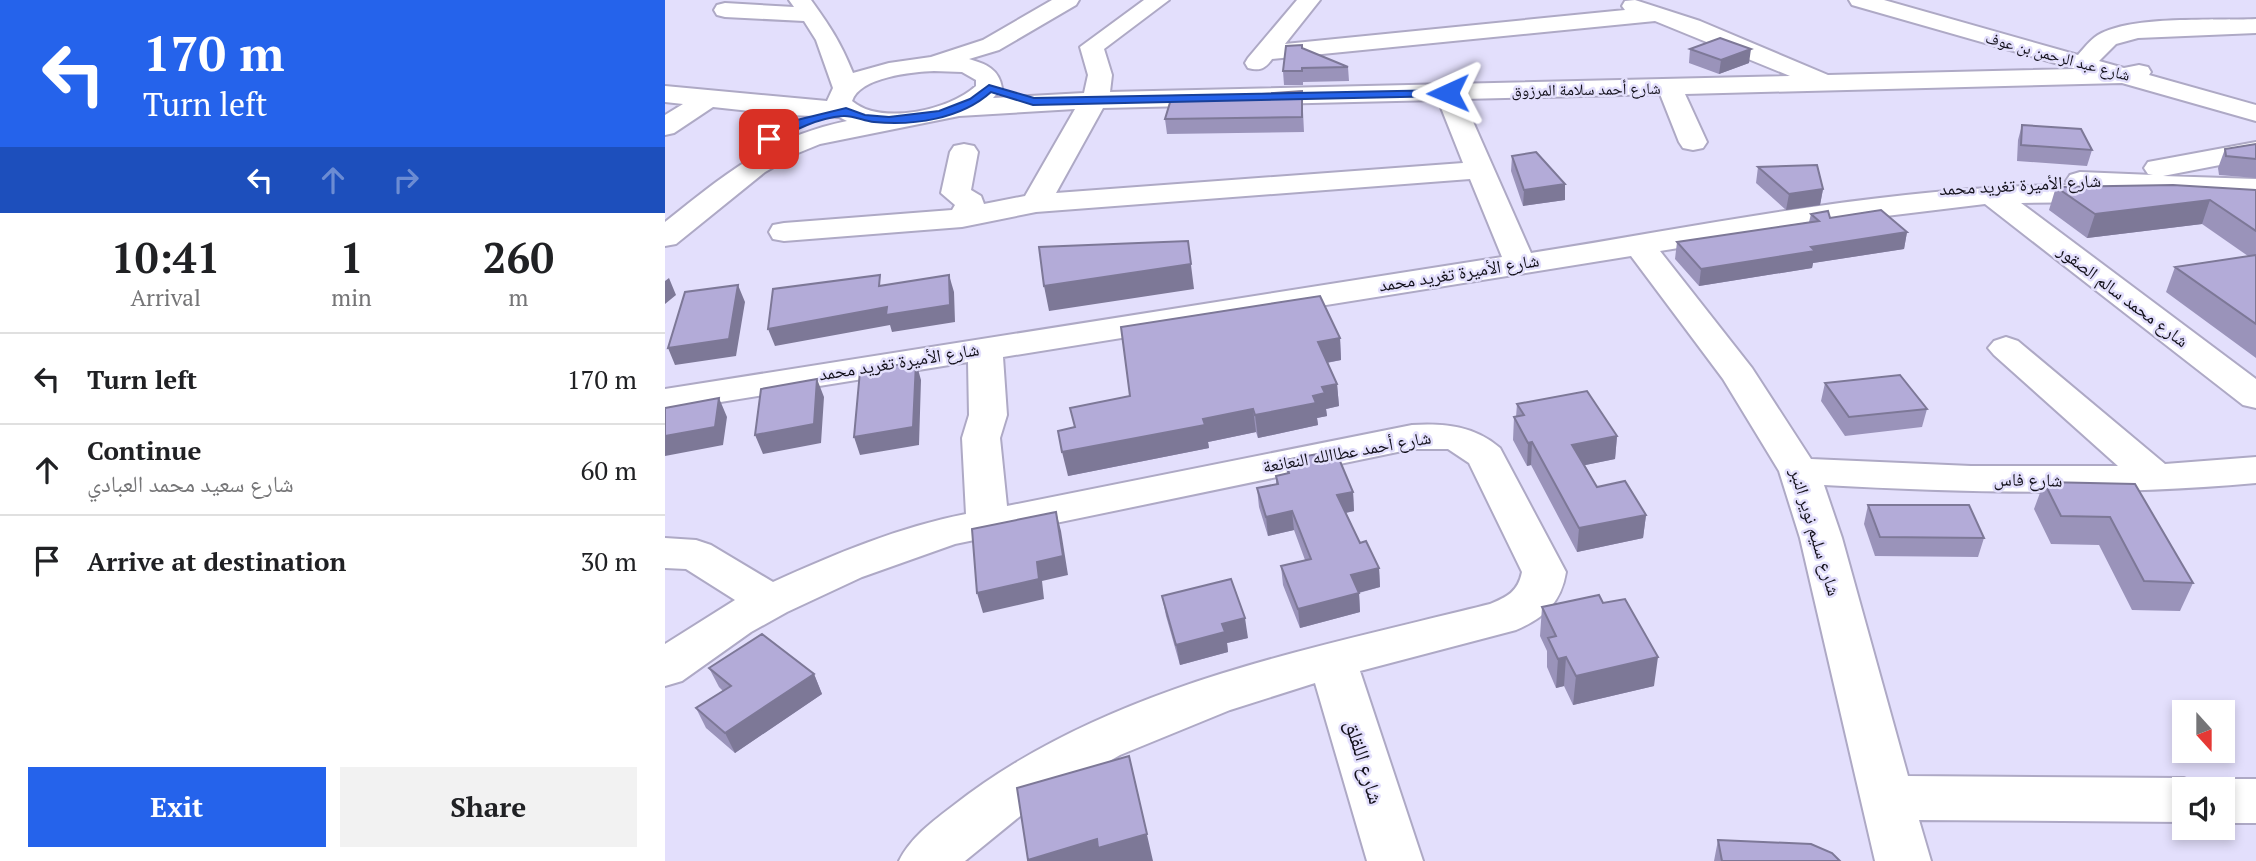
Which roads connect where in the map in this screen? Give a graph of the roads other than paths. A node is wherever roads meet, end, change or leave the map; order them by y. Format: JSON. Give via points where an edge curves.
{"nodes":[{"id":1,"x":1068,"y":0,"type":"edge"},
{"id":2,"x":1158,"y":0,"type":"edge"},
{"id":3,"x":1309,"y":0,"type":"edge"},
{"id":4,"x":1614,"y":0,"type":"edge"},
{"id":5,"x":1860,"y":0,"type":"edge"},
{"id":6,"x":1885,"y":0,"type":"edge"},
{"id":7,"x":806,"y":7,"type":"edge"},
{"id":8,"x":725,"y":10,"type":"dead end"},
{"id":9,"x":1656,"y":14,"type":"junction"},
{"id":10,"x":2256,"y":26,"type":"edge"},
{"id":11,"x":828,"y":40,"type":"junction"},
{"id":12,"x":991,"y":45,"type":"junction"},
{"id":13,"x":1266,"y":53,"type":"junction"},
{"id":14,"x":2088,"y":58,"type":"junction"},
{"id":15,"x":926,"y":64,"type":"junction"},
{"id":16,"x":900,"y":67,"type":"junction"},
{"id":17,"x":2134,"y":73,"type":"junction"},
{"id":18,"x":985,"y":80,"type":"junction"},
{"id":19,"x":1827,"y":83,"type":"junction"},
{"id":20,"x":1669,"y":87,"type":"junction"},
{"id":21,"x":1448,"y":93,"type":"junction"},
{"id":22,"x":666,"y":94,"type":"edge"},
{"id":23,"x":1228,"y":96,"type":"junction"},
{"id":24,"x":720,"y":99,"type":"junction"},
{"id":25,"x":844,"y":100,"type":"junction"},
{"id":26,"x":1096,"y":100,"type":"junction"},
{"id":27,"x":1033,"y":102,"type":"junction"},
{"id":28,"x":2256,"y":106,"type":"edge"},
{"id":29,"x":956,"y":109,"type":"junction"},
{"id":30,"x":2256,"y":113,"type":"edge"},
{"id":31,"x":889,"y":120,"type":"junction"},
{"id":32,"x":665,"y":127,"type":"edge"},
{"id":33,"x":1693,"y":142,"type":"dead end"},
{"id":34,"x":2256,"y":150,"type":"edge"},
{"id":35,"x":964,"y":152,"type":"dead end"},
{"id":36,"x":1480,"y":170,"type":"junction"},
{"id":37,"x":2083,"y":181,"type":"junction"},
{"id":38,"x":2256,"y":188,"type":"edge"},
{"id":39,"x":1991,"y":194,"type":"junction"},
{"id":40,"x":2256,"y":202,"type":"edge"},
{"id":41,"x":1036,"y":203,"type":"junction"},
{"id":42,"x":962,"y":218,"type":"junction"},
{"id":43,"x":665,"y":220,"type":"edge"},
{"id":44,"x":784,"y":232,"type":"dead end"},
{"id":45,"x":665,"y":237,"type":"edge"},
{"id":46,"x":1640,"y":245,"type":"junction"},
{"id":47,"x":1515,"y":253,"type":"junction"},
{"id":48,"x":2006,"y":348,"type":"dead end"},
{"id":49,"x":973,"y":350,"type":"junction"},
{"id":50,"x":665,"y":387,"type":"edge"},
{"id":51,"x":2256,"y":397,"type":"edge"},
{"id":52,"x":665,"y":400,"type":"edge"},
{"id":53,"x":2256,"y":470,"type":"edge"},
{"id":54,"x":1799,"y":471,"type":"junction"},
{"id":55,"x":2157,"y":479,"type":"junction"},
{"id":56,"x":987,"y":522,"type":"junction"},
{"id":57,"x":665,"y":553,"type":"edge"},
{"id":58,"x":771,"y":601,"type":"junction"},
{"id":59,"x":1333,"y":662,"type":"junction"},
{"id":60,"x":665,"y":668,"type":"edge"},
{"id":61,"x":1888,"y":798,"type":"junction"},
{"id":62,"x":2172,"y":800,"type":"edge"},
{"id":63,"x":2235,"y":800,"type":"edge"},
{"id":64,"x":2256,"y":801,"type":"edge"},
{"id":65,"x":927,"y":861,"type":"edge"},
{"id":66,"x":1395,"y":861,"type":"edge"},
{"id":67,"x":1903,"y":861,"type":"edge"}],
"edges":[{"from":1,"to":12,"type":"street"},
{"from":2,"to":26,"type":"street","via":[[1093,46],[1100,75]]},
{"from":3,"to":13,"type":"street"},
{"from":4,"to":9,"type":"street"},
{"from":5,"to":17,"type":"street","name":"شارع عبد الرحمن بن عوف"},
{"from":6,"to":14,"type":"street","name":"شارع عبد الرحمن بن عوف"},
{"from":7,"to":8,"type":"street"},
{"from":7,"to":11,"type":"street"},
{"from":9,"to":13,"type":"street"},
{"from":9,"to":19,"type":"street"},
{"from":10,"to":14,"type":"street","via":[[2133,33],[2105,40]]},
{"from":11,"to":16,"type":"street"},
{"from":11,"to":25,"type":"street"},
{"from":12,"to":15,"type":"street"},
{"from":12,"to":18,"type":"street"},
{"from":13,"to":23,"type":"street"},
{"from":14,"to":17,"type":"street","name":"شارع عبد الرحمن بن عوف"},
{"from":15,"to":16,"type":"street"},
{"from":15,"to":18,"type":"street","name":"شارع أحمد سلامة المرزوق","via":[[954,64]]},
{"from":16,"to":25,"type":"street","via":[[874,74]]},
{"from":17,"to":19,"type":"street","name":"شارع أحمد سلامة المرزوق"},
{"from":17,"to":28,"type":"street","name":"شارع عبد الرحمن بن عوف"},
{"from":17,"to":30,"type":"street","name":"شارع عبد الرحمن بن عوف"},
{"from":18,"to":27,"type":"street","name":"شارع أحمد سلامة المرزوق"},
{"from":18,"to":29,"type":"street","via":[[981,97]]},
{"from":19,"to":20,"type":"street","name":"شارع أحمد سلامة المرزوق"},
{"from":20,"to":21,"type":"street","name":"شارع أحمد سلامة المرزوق"},
{"from":20,"to":33,"type":"street"},
{"from":21,"to":23,"type":"street","name":"شارع أحمد سلامة المرزوق"},
{"from":21,"to":36,"type":"street"},
{"from":22,"to":24,"type":"street"},
{"from":23,"to":26,"type":"street","name":"شارع أحمد سلامة المرزوق"},
{"from":24,"to":25,"type":"street","via":[[788,107]]},
{"from":24,"to":32,"type":"street"},
{"from":25,"to":31,"type":"street","via":[[864,118]]},
{"from":25,"to":43,"type":"street","via":[[769,139]]},
{"from":26,"to":27,"type":"street","name":"شارع أحمد سلامة المرزوق"},
{"from":26,"to":41,"type":"street"},
{"from":27,"to":29,"type":"street","name":"شارع أحمد سلامة المرزوق"},
{"from":29,"to":31,"type":"street"},
{"from":31,"to":45,"type":"street","via":[[788,147]]},
{"from":34,"to":37,"type":"street"},
{"from":35,"to":42,"type":"street","via":[[956,194],[971,202]]},
{"from":36,"to":41,"type":"street"},
{"from":36,"to":47,"type":"street"},
{"from":37,"to":38,"type":"street","name":"شارع الأميرة تغريد محمد"},
{"from":37,"to":47,"type":"street","name":"شارع الأميرة تغريد محمد","via":[[1938,188]]},
{"from":39,"to":40,"type":"street","name":"شارع الأميرة تغريد محمد","via":[[2127,193]]},
{"from":39,"to":46,"type":"street","name":"شارع الأميرة تغريد محمد"},
{"from":39,"to":51,"type":"street","name":"شارع محمد سالم الصقور"},
{"from":41,"to":42,"type":"street"},
{"from":42,"to":44,"type":"street"},
{"from":46,"to":49,"type":"street","name":"شارع الأميرة تغريد محمد"},
{"from":46,"to":54,"type":"street","name":"شارع سليم نوير النبر","via":[[1739,376]]},
{"from":47,"to":50,"type":"street","name":"شارع الأميرة تغريد محمد"},
{"from":48,"to":55,"type":"street"},
{"from":49,"to":52,"type":"street","name":"شارع الأميرة تغريد محمد"},
{"from":49,"to":56,"type":"street","via":[[969,418],[981,438]]},
{"from":53,"to":55,"type":"street","name":"شارع فاس"},
{"from":54,"to":55,"type":"street","name":"شارع فاس","via":[[2037,482]]},
{"from":54,"to":61,"type":"street","name":"شارع سليم نوير النبر","via":[[1821,538]]},
{"from":56,"to":58,"type":"street","name":"شارع أحمد عطاالله النعانعة","via":[[847,566]]},
{"from":56,"to":59,"type":"street","name":"شارع أحمد عطاالله النعانعة","via":[[1412,436],[1436,435],[1474,444],[1486,457],[1538,555],[1543,587],[1522,610],[1500,618]]},
{"from":57,"to":58,"type":"street","via":[[696,555]]},
{"from":58,"to":60,"type":"street","name":"شارع أحمد عطاالله النعانعة"},
{"from":59,"to":65,"type":"street","name":"شارع أحمد عطاالله النعانعة","via":[[1203,701],[1099,742],[1004,798]]},
{"from":59,"to":66,"type":"street","name":"شارع اللقلق"},
{"from":61,"to":62,"type":"street"},
{"from":61,"to":67,"type":"street","name":"شارع سليم نوير النبر"},
{"from":63,"to":64,"type":"street"}]}
